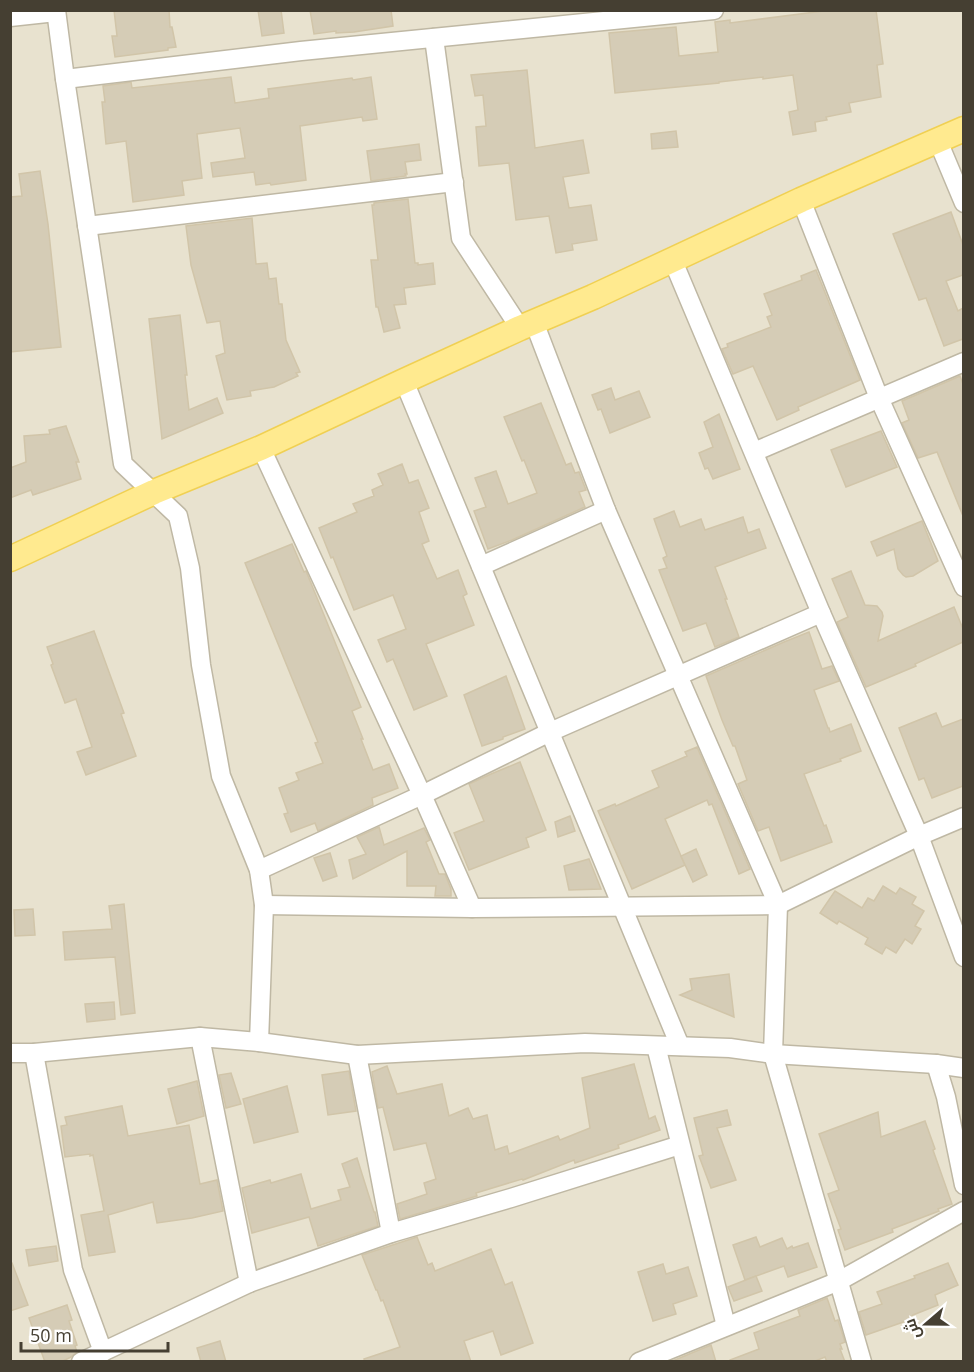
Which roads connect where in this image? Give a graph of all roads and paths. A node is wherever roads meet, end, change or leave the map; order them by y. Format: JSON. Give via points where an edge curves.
{"nodes":[{"id":1,"x":714,"y":10,"type":"edge"},
{"id":2,"x":56,"y":11,"type":"edge"},
{"id":3,"x":10,"y":17,"type":"edge"},
{"id":4,"x":434,"y":38,"type":"junction"},
{"id":5,"x":65,"y":79,"type":"junction"},
{"id":6,"x":963,"y":129,"type":"edge"},
{"id":7,"x":938,"y":141,"type":"junction"},
{"id":8,"x":454,"y":182,"type":"junction"},
{"id":9,"x":801,"y":200,"type":"junction"},
{"id":10,"x":963,"y":203,"type":"edge"},
{"id":11,"x":87,"y":226,"type":"junction"},
{"id":12,"x":673,"y":261,"type":"junction"},
{"id":13,"x":527,"y":325,"type":"junction"},
{"id":14,"x":963,"y":362,"type":"edge"},
{"id":15,"x":404,"y":381,"type":"junction"},
{"id":16,"x":879,"y":398,"type":"junction"},
{"id":17,"x":261,"y":448,"type":"junction"},
{"id":18,"x":754,"y":452,"type":"junction"},
{"id":19,"x":154,"y":492,"type":"junction"},
{"id":20,"x":606,"y":510,"type":"junction"},
{"id":21,"x":10,"y":559,"type":"edge"},
{"id":22,"x":481,"y":566,"type":"junction"},
{"id":23,"x":963,"y":587,"type":"edge"},
{"id":24,"x":821,"y":613,"type":"junction"},
{"id":25,"x":678,"y":676,"type":"junction"},
{"id":26,"x":550,"y":732,"type":"junction"},
{"id":27,"x":422,"y":795,"type":"junction"},
{"id":28,"x":963,"y":817,"type":"edge"},
{"id":29,"x":919,"y":836,"type":"junction"},
{"id":30,"x":259,"y":870,"type":"junction"},
{"id":31,"x":264,"y":905,"type":"junction"},
{"id":32,"x":778,"y":905,"type":"junction"},
{"id":33,"x":622,"y":907,"type":"junction"},
{"id":34,"x":472,"y":908,"type":"junction"},
{"id":35,"x":963,"y":957,"type":"edge"},
{"id":36,"x":200,"y":1037,"type":"junction"},
{"id":37,"x":259,"y":1042,"type":"junction"},
{"id":38,"x":656,"y":1046,"type":"junction"},
{"id":39,"x":680,"y":1046,"type":"junction"},
{"id":40,"x":10,"y":1053,"type":"edge"},
{"id":41,"x":34,"y":1053,"type":"junction"},
{"id":42,"x":773,"y":1054,"type":"junction"},
{"id":43,"x":357,"y":1055,"type":"junction"},
{"id":44,"x":936,"y":1064,"type":"junction"},
{"id":45,"x":963,"y":1068,"type":"edge"},
{"id":46,"x":681,"y":1145,"type":"junction"},
{"id":47,"x":963,"y":1185,"type":"edge"},
{"id":48,"x":963,"y":1211,"type":"edge"},
{"id":49,"x":391,"y":1233,"type":"junction"},
{"id":50,"x":839,"y":1281,"type":"junction"},
{"id":51,"x":249,"y":1283,"type":"junction"},
{"id":52,"x":726,"y":1326,"type":"junction"},
{"id":53,"x":103,"y":1352,"type":"junction"},
{"id":54,"x":81,"y":1362,"type":"edge"},
{"id":55,"x":639,"y":1362,"type":"edge"},
{"id":56,"x":862,"y":1362,"type":"edge"}],
"edges":[{"from":1,"to":4,"type":"street"},
{"from":2,"to":3,"type":"street"},
{"from":2,"to":5,"type":"street"},
{"from":4,"to":5,"type":"street"},
{"from":4,"to":8,"type":"street"},
{"from":5,"to":11,"type":"street"},
{"from":6,"to":7,"type":"main road"},
{"from":7,"to":9,"type":"main road"},
{"from":7,"to":10,"type":"street"},
{"from":8,"to":11,"type":"street"},
{"from":8,"to":13,"type":"street","via":[[461,238]]},
{"from":9,"to":12,"type":"main road"},
{"from":9,"to":16,"type":"street"},
{"from":11,"to":19,"type":"street","via":[[123,464]]},
{"from":12,"to":13,"type":"main road"},
{"from":12,"to":18,"type":"street"},
{"from":13,"to":15,"type":"main road"},
{"from":13,"to":20,"type":"street"},
{"from":14,"to":16,"type":"street"},
{"from":15,"to":17,"type":"main road"},
{"from":15,"to":22,"type":"street"},
{"from":16,"to":18,"type":"street"},
{"from":16,"to":23,"type":"street"},
{"from":17,"to":19,"type":"main road"},
{"from":17,"to":27,"type":"street"},
{"from":18,"to":24,"type":"street"},
{"from":19,"to":21,"type":"main road"},
{"from":19,"to":30,"type":"street","via":[[178,516],[190,568],[201,665],[221,776]]},
{"from":20,"to":22,"type":"street"},
{"from":20,"to":25,"type":"street"},
{"from":22,"to":26,"type":"street"},
{"from":24,"to":25,"type":"street"},
{"from":24,"to":29,"type":"street"},
{"from":25,"to":26,"type":"street"},
{"from":25,"to":32,"type":"street"},
{"from":26,"to":27,"type":"street"},
{"from":26,"to":33,"type":"street"},
{"from":27,"to":30,"type":"street"},
{"from":27,"to":34,"type":"street"},
{"from":28,"to":29,"type":"street"},
{"from":29,"to":32,"type":"street"},
{"from":29,"to":35,"type":"street"},
{"from":30,"to":31,"type":"street"},
{"from":31,"to":34,"type":"street"},
{"from":31,"to":37,"type":"street"},
{"from":32,"to":33,"type":"street"},
{"from":32,"to":42,"type":"street"},
{"from":33,"to":34,"type":"street"},
{"from":33,"to":39,"type":"street"},
{"from":36,"to":37,"type":"street"},
{"from":36,"to":41,"type":"street"},
{"from":36,"to":51,"type":"street"},
{"from":37,"to":43,"type":"street"},
{"from":38,"to":39,"type":"street"},
{"from":38,"to":43,"type":"street","via":[[585,1043]]},
{"from":38,"to":46,"type":"street"},
{"from":39,"to":42,"type":"street"},
{"from":40,"to":41,"type":"street"},
{"from":41,"to":53,"type":"street","via":[[73,1270]]},
{"from":42,"to":44,"type":"street"},
{"from":42,"to":50,"type":"street"},
{"from":43,"to":49,"type":"street"},
{"from":44,"to":45,"type":"street"},
{"from":44,"to":47,"type":"street"},
{"from":46,"to":49,"type":"street"},
{"from":46,"to":52,"type":"street"},
{"from":48,"to":50,"type":"street"},
{"from":49,"to":51,"type":"street"},
{"from":50,"to":52,"type":"street"},
{"from":50,"to":56,"type":"street"},
{"from":51,"to":53,"type":"street"},
{"from":52,"to":55,"type":"street"},
{"from":53,"to":54,"type":"street"}]}
